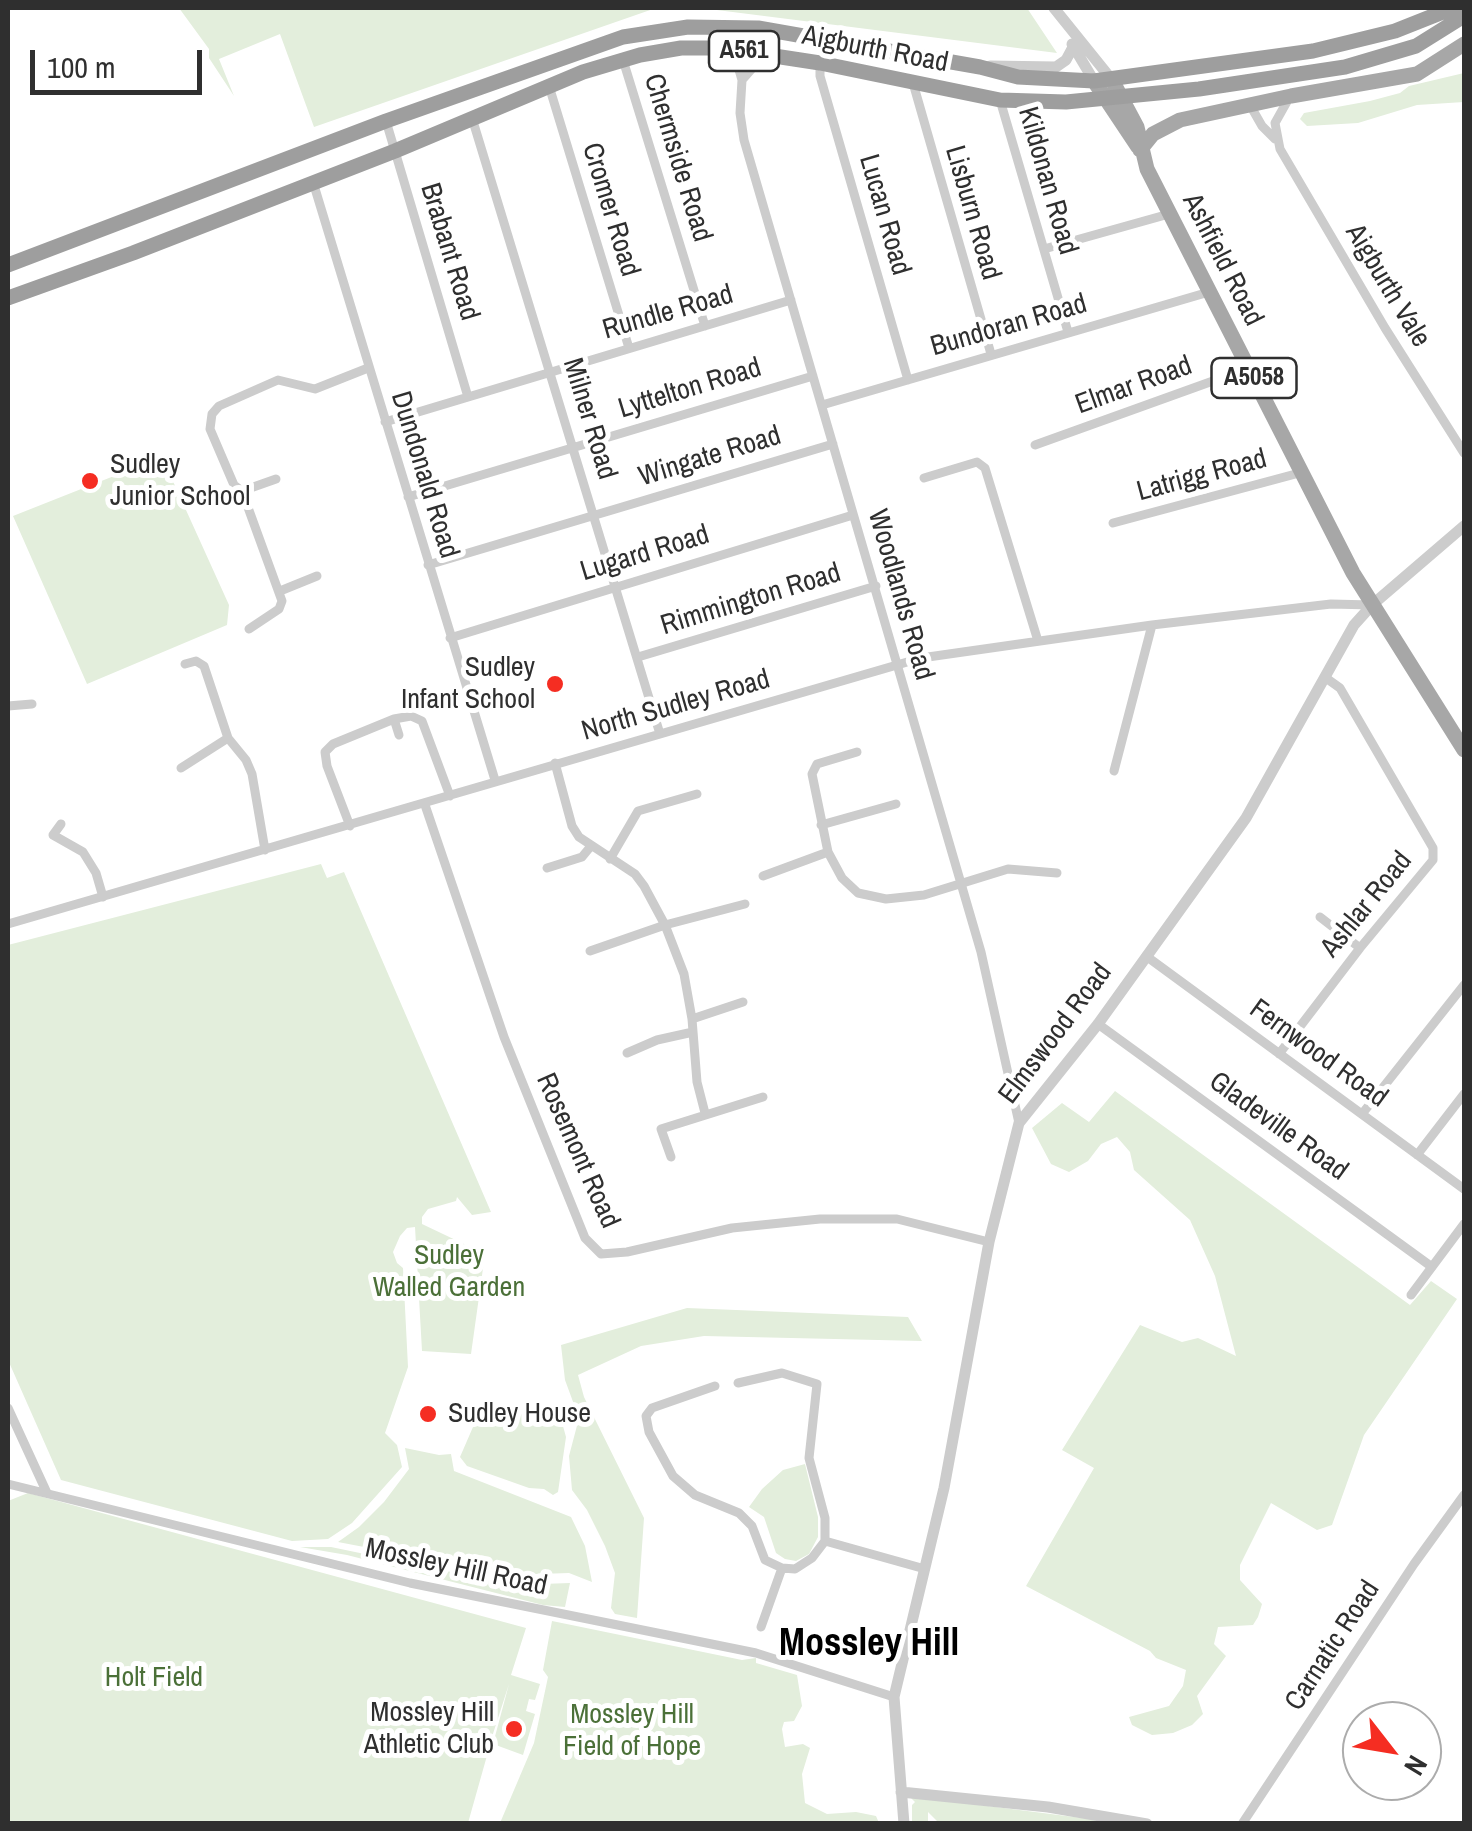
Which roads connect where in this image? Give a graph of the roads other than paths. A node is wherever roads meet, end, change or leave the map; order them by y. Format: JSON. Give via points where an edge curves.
{"nodes":[{"id":1,"x":1054,"y":8,"type":"edge"},
{"id":2,"x":1452,"y":8,"type":"edge"},
{"id":3,"x":1464,"y":16,"type":"edge"},
{"id":4,"x":1071,"y":30,"type":"junction"},
{"id":5,"x":1464,"y":44,"type":"edge"},
{"id":6,"x":1073,"y":47,"type":"junction"},
{"id":7,"x":722,"y":48,"type":"junction"},
{"id":8,"x":768,"y":54,"type":"junction"},
{"id":9,"x":623,"y":60,"type":"junction"},
{"id":10,"x":820,"y":63,"type":"junction"},
{"id":11,"x":980,"y":68,"type":"junction"},
{"id":12,"x":742,"y":80,"type":"junction"},
{"id":13,"x":1112,"y":80,"type":"junction"},
{"id":14,"x":1094,"y":82,"type":"junction"},
{"id":15,"x":913,"y":83,"type":"junction"},
{"id":16,"x":549,"y":86,"type":"junction"},
{"id":17,"x":1291,"y":96,"type":"junction"},
{"id":18,"x":1116,"y":99,"type":"junction"},
{"id":19,"x":1000,"y":100,"type":"junction"},
{"id":20,"x":1250,"y":104,"type":"junction"},
{"id":21,"x":472,"y":118,"type":"junction"},
{"id":22,"x":386,"y":121,"type":"junction"},
{"id":23,"x":1276,"y":139,"type":"junction"},
{"id":24,"x":1140,"y":150,"type":"junction"},
{"id":25,"x":395,"y":151,"type":"junction"},
{"id":26,"x":313,"y":182,"type":"junction"},
{"id":27,"x":1169,"y":214,"type":"junction"},
{"id":28,"x":1044,"y":249,"type":"junction"},
{"id":29,"x":8,"y":265,"type":"edge"},
{"id":30,"x":1209,"y":292,"type":"junction"},
{"id":31,"x":8,"y":298,"type":"edge"},
{"id":32,"x":792,"y":300,"type":"junction"},
{"id":33,"x":705,"y":326,"type":"junction"},
{"id":34,"x":1068,"y":332,"type":"junction"},
{"id":35,"x":629,"y":348,"type":"junction"},
{"id":36,"x":991,"y":354,"type":"junction"},
{"id":37,"x":368,"y":368,"type":"junction"},
{"id":38,"x":1249,"y":368,"type":"junction"},
{"id":39,"x":550,"y":372,"type":"junction"},
{"id":40,"x":813,"y":376,"type":"junction"},
{"id":41,"x":908,"y":380,"type":"junction"},
{"id":42,"x":468,"y":397,"type":"junction"},
{"id":43,"x":822,"y":405,"type":"junction"},
{"id":44,"x":385,"y":422,"type":"junction"},
{"id":45,"x":833,"y":444,"type":"junction"},
{"id":46,"x":1035,"y":445,"type":"dead end"},
{"id":47,"x":574,"y":448,"type":"junction"},
{"id":48,"x":1464,"y":453,"type":"edge"},
{"id":49,"x":1303,"y":472,"type":"junction"},
{"id":50,"x":924,"y":478,"type":"dead end"},
{"id":51,"x":276,"y":479,"type":"dead end"},
{"id":52,"x":242,"y":491,"type":"junction"},
{"id":53,"x":408,"y":497,"type":"junction"},
{"id":54,"x":594,"y":515,"type":"junction"},
{"id":55,"x":854,"y":515,"type":"junction"},
{"id":56,"x":1112,"y":523,"type":"dead end"},
{"id":57,"x":1464,"y":526,"type":"edge"},
{"id":58,"x":428,"y":565,"type":"junction"},
{"id":59,"x":317,"y":576,"type":"dead end"},
{"id":60,"x":616,"y":586,"type":"junction"},
{"id":61,"x":876,"y":586,"type":"junction"},
{"id":62,"x":280,"y":591,"type":"junction"},
{"id":63,"x":1372,"y":605,"type":"junction"},
{"id":64,"x":1152,"y":625,"type":"junction"},
{"id":65,"x":250,"y":629,"type":"dead end"},
{"id":66,"x":450,"y":638,"type":"junction"},
{"id":67,"x":1038,"y":641,"type":"junction"},
{"id":68,"x":638,"y":657,"type":"junction"},
{"id":69,"x":185,"y":664,"type":"dead end"},
{"id":70,"x":898,"y":664,"type":"junction"},
{"id":71,"x":1326,"y":678,"type":"junction"},
{"id":72,"x":32,"y":704,"type":"dead end"},
{"id":73,"x":8,"y":706,"type":"edge"},
{"id":74,"x":394,"y":719,"type":"junction"},
{"id":75,"x":660,"y":734,"type":"junction"},
{"id":76,"x":398,"y":735,"type":"dead end"},
{"id":77,"x":228,"y":738,"type":"junction"},
{"id":78,"x":1464,"y":750,"type":"edge"},
{"id":79,"x":857,"y":752,"type":"dead end"},
{"id":80,"x":172,"y":758,"type":"dead end"},
{"id":81,"x":555,"y":763,"type":"junction"},
{"id":82,"x":1114,"y":771,"type":"dead end"},
{"id":83,"x":495,"y":780,"type":"junction"},
{"id":84,"x":697,"y":794,"type":"dead end"},
{"id":85,"x":450,"y":796,"type":"junction"},
{"id":86,"x":425,"y":804,"type":"junction"},
{"id":87,"x":896,"y":804,"type":"dead end"},
{"id":88,"x":61,"y":824,"type":"dead end"},
{"id":89,"x":822,"y":824,"type":"junction"},
{"id":90,"x":350,"y":826,"type":"junction"},
{"id":91,"x":591,"y":846,"type":"junction"},
{"id":92,"x":265,"y":850,"type":"junction"},
{"id":93,"x":828,"y":852,"type":"junction"},
{"id":94,"x":610,"y":860,"type":"junction"},
{"id":95,"x":547,"y":868,"type":"dead end"},
{"id":96,"x":1057,"y":873,"type":"dead end"},
{"id":97,"x":762,"y":876,"type":"dead end"},
{"id":98,"x":961,"y":883,"type":"junction"},
{"id":99,"x":103,"y":898,"type":"junction"},
{"id":100,"x":745,"y":904,"type":"dead end"},
{"id":101,"x":1320,"y":917,"type":"dead end"},
{"id":102,"x":8,"y":924,"type":"edge"},
{"id":103,"x":665,"y":925,"type":"junction"},
{"id":104,"x":1360,"y":948,"type":"junction"},
{"id":105,"x":590,"y":951,"type":"dead end"},
{"id":106,"x":1146,"y":956,"type":"junction"},
{"id":107,"x":1464,"y":984,"type":"edge"},
{"id":108,"x":743,"y":1002,"type":"dead end"},
{"id":109,"x":692,"y":1019,"type":"junction"},
{"id":110,"x":1098,"y":1024,"type":"junction"},
{"id":111,"x":693,"y":1032,"type":"junction"},
{"id":112,"x":627,"y":1053,"type":"dead end"},
{"id":113,"x":1280,"y":1054,"type":"junction"},
{"id":114,"x":1464,"y":1094,"type":"edge"},
{"id":115,"x":763,"y":1097,"type":"dead end"},
{"id":116,"x":705,"y":1113,"type":"junction"},
{"id":117,"x":1362,"y":1114,"type":"junction"},
{"id":118,"x":1018,"y":1124,"type":"junction"},
{"id":119,"x":1417,"y":1154,"type":"junction"},
{"id":120,"x":670,"y":1157,"type":"dead end"},
{"id":121,"x":1464,"y":1189,"type":"edge"},
{"id":122,"x":1464,"y":1224,"type":"edge"},
{"id":123,"x":988,"y":1242,"type":"junction"},
{"id":124,"x":1432,"y":1267,"type":"junction"},
{"id":125,"x":1411,"y":1295,"type":"dead end"},
{"id":126,"x":738,"y":1383,"type":"dead end"},
{"id":127,"x":715,"y":1386,"type":"dead end"},
{"id":128,"x":8,"y":1408,"type":"edge"},
{"id":129,"x":8,"y":1484,"type":"edge"},
{"id":130,"x":48,"y":1492,"type":"junction"},
{"id":131,"x":1464,"y":1495,"type":"edge"},
{"id":132,"x":825,"y":1541,"type":"junction"},
{"id":133,"x":782,"y":1568,"type":"junction"},
{"id":134,"x":925,"y":1569,"type":"junction"},
{"id":135,"x":760,"y":1626,"type":"dead end"},
{"id":136,"x":894,"y":1697,"type":"junction"},
{"id":137,"x":900,"y":1792,"type":"junction"},
{"id":138,"x":904,"y":1824,"type":"edge"},
{"id":139,"x":1147,"y":1824,"type":"edge"},
{"id":140,"x":1242,"y":1824,"type":"edge"}],
"edges":[{"from":1,"to":4,"type":"street"},
{"from":2,"to":13,"type":"highway","name":"Aigburth Road","number":"A561","via":[[1396,31],[1313,50]]},
{"from":3,"to":18,"type":"highway","name":"Aigburth Road","number":"A561","via":[[1416,46],[1379,59]]},
{"from":4,"to":6,"type":"street"},
{"from":4,"to":13,"type":"street"},
{"from":5,"to":17,"type":"main road","via":[[1417,74]]},
{"from":6,"to":11,"type":"street","via":[[1056,67]]},
{"from":6,"to":14,"type":"street"},
{"from":7,"to":8,"type":"highway","name":"Aigburth Road","number":"A561"},
{"from":7,"to":9,"type":"highway","name":"Aigburth Road","number":"A561"},
{"from":7,"to":12,"type":"street","via":[[735,56]]},
{"from":8,"to":10,"type":"highway","name":"Aigburth Road","number":"A561"},
{"from":8,"to":12,"type":"street"},
{"from":9,"to":16,"type":"highway","name":"Aigburth Road","number":"A561"},
{"from":9,"to":33,"type":"street","name":"Chermside Road"},
{"from":10,"to":15,"type":"highway","name":"Aigburth Road","number":"A561"},
{"from":10,"to":41,"type":"street","name":"Lucan Road"},
{"from":11,"to":14,"type":"highway","name":"Aigburth Road","number":"A561"},
{"from":11,"to":22,"type":"highway","name":"Aigburth Road","number":"A561","via":[[758,28],[688,27],[589,47]]},
{"from":12,"to":32,"type":"street","name":"Woodlands Road","via":[[744,140]]},
{"from":13,"to":14,"type":"highway","name":"Aigburth Road","number":"A561"},
{"from":13,"to":18,"type":"main road","name":"Ashfield Road","number":"A5058"},
{"from":14,"to":18,"type":"main road","number":"A5058"},
{"from":15,"to":19,"type":"highway","name":"Aigburth Road","number":"A561"},
{"from":15,"to":36,"type":"street","name":"Lisburn Road"},
{"from":16,"to":21,"type":"highway","name":"Aigburth Road","number":"A561"},
{"from":16,"to":35,"type":"street","name":"Cromer Road"},
{"from":17,"to":20,"type":"main road"},
{"from":17,"to":23,"type":"street","via":[[1277,115]]},
{"from":18,"to":19,"type":"highway","name":"Aigburth Road","number":"A561"},
{"from":18,"to":24,"type":"main road","name":"Ashfield Road","number":"A5058","via":[[1137,127]]},
{"from":19,"to":28,"type":"street","name":"Kildonan Road"},
{"from":20,"to":23,"type":"street","name":"Aigburth Vale"},
{"from":20,"to":24,"type":"main road","via":[[1168,125]]},
{"from":21,"to":25,"type":"highway","name":"Aigburth Road","number":"A561"},
{"from":21,"to":39,"type":"street","name":"Milner Road"},
{"from":22,"to":25,"type":"street","name":"Brabant Road"},
{"from":22,"to":29,"type":"highway","name":"Aigburth Road","number":"A561"},
{"from":23,"to":48,"type":"street","name":"Aigburth Vale"},
{"from":24,"to":27,"type":"main road","name":"Ashfield Road","number":"A5058"},
{"from":25,"to":26,"type":"highway","name":"Aigburth Road","number":"A561"},
{"from":25,"to":42,"type":"street","name":"Brabant Road"},
{"from":26,"to":31,"type":"highway","name":"Aigburth Road","number":"A561"},
{"from":26,"to":37,"type":"street","name":"Dundonald Road"},
{"from":27,"to":28,"type":"street"},
{"from":27,"to":30,"type":"main road","name":"Ashfield Road","number":"A5058"},
{"from":28,"to":34,"type":"street","name":"Kildonan Road"},
{"from":30,"to":34,"type":"street","name":"Bundoran Road"},
{"from":30,"to":38,"type":"main road","name":"Ashfield Road","number":"A5058"},
{"from":32,"to":33,"type":"street","name":"Rundle Road"},
{"from":32,"to":40,"type":"street","name":"Woodlands Road"},
{"from":33,"to":35,"type":"street","name":"Rundle Road"},
{"from":34,"to":36,"type":"street","name":"Bundoran Road"},
{"from":35,"to":39,"type":"street","name":"Rundle Road"},
{"from":36,"to":41,"type":"street","name":"Bundoran Road"},
{"from":37,"to":44,"type":"street","name":"Dundonald Road"},
{"from":37,"to":52,"type":"street","via":[[315,390],[278,380],[219,406],[210,429]]},
{"from":38,"to":46,"type":"street","name":"Elmar Road"},
{"from":38,"to":49,"type":"main road","name":"Ashfield Road","number":"A5058"},
{"from":39,"to":42,"type":"street","name":"Rundle Road"},
{"from":39,"to":47,"type":"street","name":"Milner Road"},
{"from":40,"to":43,"type":"street","name":"Woodlands Road"},
{"from":40,"to":47,"type":"street","name":"Lyttelton Road"},
{"from":41,"to":43,"type":"street","name":"Bundoran Road"},
{"from":42,"to":44,"type":"street","name":"Rundle Road"},
{"from":43,"to":45,"type":"street","name":"Woodlands Road"},
{"from":44,"to":53,"type":"street","name":"Dundonald Road"},
{"from":45,"to":54,"type":"street","name":"Wingate Road"},
{"from":45,"to":55,"type":"street","name":"Woodlands Road"},
{"from":47,"to":53,"type":"street","name":"Lyttelton Road"},
{"from":47,"to":54,"type":"street","name":"Milner Road"},
{"from":49,"to":56,"type":"street","name":"Latrigg Road"},
{"from":49,"to":63,"type":"main road","name":"Ashfield Road","number":"A5058"},
{"from":50,"to":67,"type":"street","via":[[977,462],[985,468]]},
{"from":51,"to":52,"type":"street"},
{"from":52,"to":62,"type":"street"},
{"from":53,"to":58,"type":"street","name":"Dundonald Road"},
{"from":54,"to":58,"type":"street","name":"Wingate Road"},
{"from":54,"to":60,"type":"street","name":"Milner Road"},
{"from":55,"to":60,"type":"street","name":"Lugard Road"},
{"from":55,"to":61,"type":"street","name":"Woodlands Road"},
{"from":57,"to":63,"type":"street","name":"Elmswood Road"},
{"from":58,"to":66,"type":"street","name":"Dundonald Road"},
{"from":59,"to":62,"type":"street"},
{"from":60,"to":66,"type":"street","name":"Lugard Road"},
{"from":60,"to":68,"type":"street","name":"Milner Road"},
{"from":61,"to":68,"type":"street","name":"Rimmington Road"},
{"from":61,"to":70,"type":"street","name":"Woodlands Road"},
{"from":62,"to":65,"type":"street","via":[[279,609]]},
{"from":63,"to":64,"type":"street","name":"North Sudley Road"},
{"from":63,"to":71,"type":"street","name":"Elmswood Road"},
{"from":63,"to":78,"type":"main road","number":"A5058"},
{"from":64,"to":67,"type":"street","name":"North Sudley Road"},
{"from":64,"to":82,"type":"street"},
{"from":66,"to":83,"type":"street","name":"Dundonald Road"},
{"from":67,"to":70,"type":"street","name":"North Sudley Road"},
{"from":68,"to":75,"type":"street","name":"Milner Road"},
{"from":69,"to":77,"type":"street","via":[[204,666]]},
{"from":70,"to":75,"type":"street","name":"North Sudley Road"},
{"from":70,"to":98,"type":"street","name":"Woodlands Road"},
{"from":71,"to":104,"type":"street","name":"Ashlar Road","via":[[1340,688],[1434,848],[1433,860]]},
{"from":71,"to":106,"type":"street","name":"Elmswood Road","via":[[1246,818]]},
{"from":72,"to":73,"type":"street"},
{"from":74,"to":76,"type":"street"},
{"from":74,"to":85,"type":"street","via":[[422,721]]},
{"from":74,"to":90,"type":"street","via":[[326,752]]},
{"from":75,"to":81,"type":"street","name":"North Sudley Road"},
{"from":77,"to":80,"type":"street","via":[[180,771]]},
{"from":77,"to":92,"type":"street","via":[[252,774]]},
{"from":79,"to":89,"type":"street","via":[[817,764],[812,774]]},
{"from":81,"to":83,"type":"street","name":"North Sudley Road"},
{"from":81,"to":91,"type":"street","via":[[572,826]]},
{"from":83,"to":85,"type":"street","name":"North Sudley Road"},
{"from":84,"to":94,"type":"street","via":[[638,811]]},
{"from":85,"to":86,"type":"street","name":"North Sudley Road"},
{"from":86,"to":90,"type":"street","name":"North Sudley Road"},
{"from":86,"to":123,"type":"street","name":"Rosemont Road","via":[[504,1037],[586,1238],[602,1254],[732,1228],[820,1219],[897,1219]]},
{"from":87,"to":89,"type":"street"},
{"from":88,"to":99,"type":"street","via":[[53,834],[83,852]]},
{"from":89,"to":93,"type":"street"},
{"from":90,"to":92,"type":"street","name":"North Sudley Road"},
{"from":91,"to":94,"type":"street"},
{"from":91,"to":95,"type":"street","via":[[582,857]]},
{"from":92,"to":99,"type":"street","name":"North Sudley Road"},
{"from":93,"to":97,"type":"street"},
{"from":93,"to":98,"type":"street","via":[[842,878],[871,897],[924,895]]},
{"from":94,"to":103,"type":"street","via":[[634,874]]},
{"from":96,"to":98,"type":"street","via":[[1008,869]]},
{"from":98,"to":118,"type":"street","name":"Woodlands Road"},
{"from":99,"to":102,"type":"street","name":"North Sudley Road"},
{"from":100,"to":103,"type":"street"},
{"from":101,"to":104,"type":"street"},
{"from":103,"to":105,"type":"street"},
{"from":103,"to":109,"type":"street"},
{"from":104,"to":113,"type":"street","name":"Ashlar Road"},
{"from":106,"to":110,"type":"street","name":"Elmswood Road"},
{"from":106,"to":113,"type":"street","name":"Fernwood Road"},
{"from":107,"to":117,"type":"street"},
{"from":108,"to":109,"type":"street"},
{"from":109,"to":111,"type":"street"},
{"from":110,"to":118,"type":"street","name":"Elmswood Road"},
{"from":110,"to":124,"type":"street","name":"Gladeville Road"},
{"from":111,"to":112,"type":"street"},
{"from":111,"to":116,"type":"street"},
{"from":113,"to":117,"type":"street","name":"Fernwood Road"},
{"from":114,"to":119,"type":"street"},
{"from":115,"to":116,"type":"street"},
{"from":116,"to":120,"type":"street","via":[[661,1128]]},
{"from":117,"to":119,"type":"street","name":"Fernwood Road"},
{"from":118,"to":123,"type":"street","name":"Elmswood Road"},
{"from":119,"to":121,"type":"street","name":"Fernwood Road"},
{"from":122,"to":124,"type":"street"},
{"from":123,"to":134,"type":"street","name":"Elmswood Road"},
{"from":124,"to":125,"type":"street"},
{"from":126,"to":132,"type":"street","via":[[782,1373],[817,1384],[809,1458]]},
{"from":127,"to":133,"type":"street","via":[[652,1408],[649,1432],[672,1476],[694,1495],[739,1513],[752,1526],[765,1560]]},
{"from":128,"to":130,"type":"street"},
{"from":129,"to":130,"type":"street","name":"Mossley Hill Road"},
{"from":130,"to":136,"type":"street","name":"Mossley Hill Road","via":[[410,1583],[756,1653]]},
{"from":131,"to":140,"type":"street","name":"Carnatic Road"},
{"from":132,"to":133,"type":"street","via":[[796,1569]]},
{"from":132,"to":134,"type":"street"},
{"from":133,"to":135,"type":"street"},
{"from":134,"to":136,"type":"street","name":"Elmswood Road"},
{"from":136,"to":137,"type":"street","name":"Elmswood Road"},
{"from":137,"to":138,"type":"street","name":"Elmswood Road"},
{"from":137,"to":139,"type":"street"}]}
